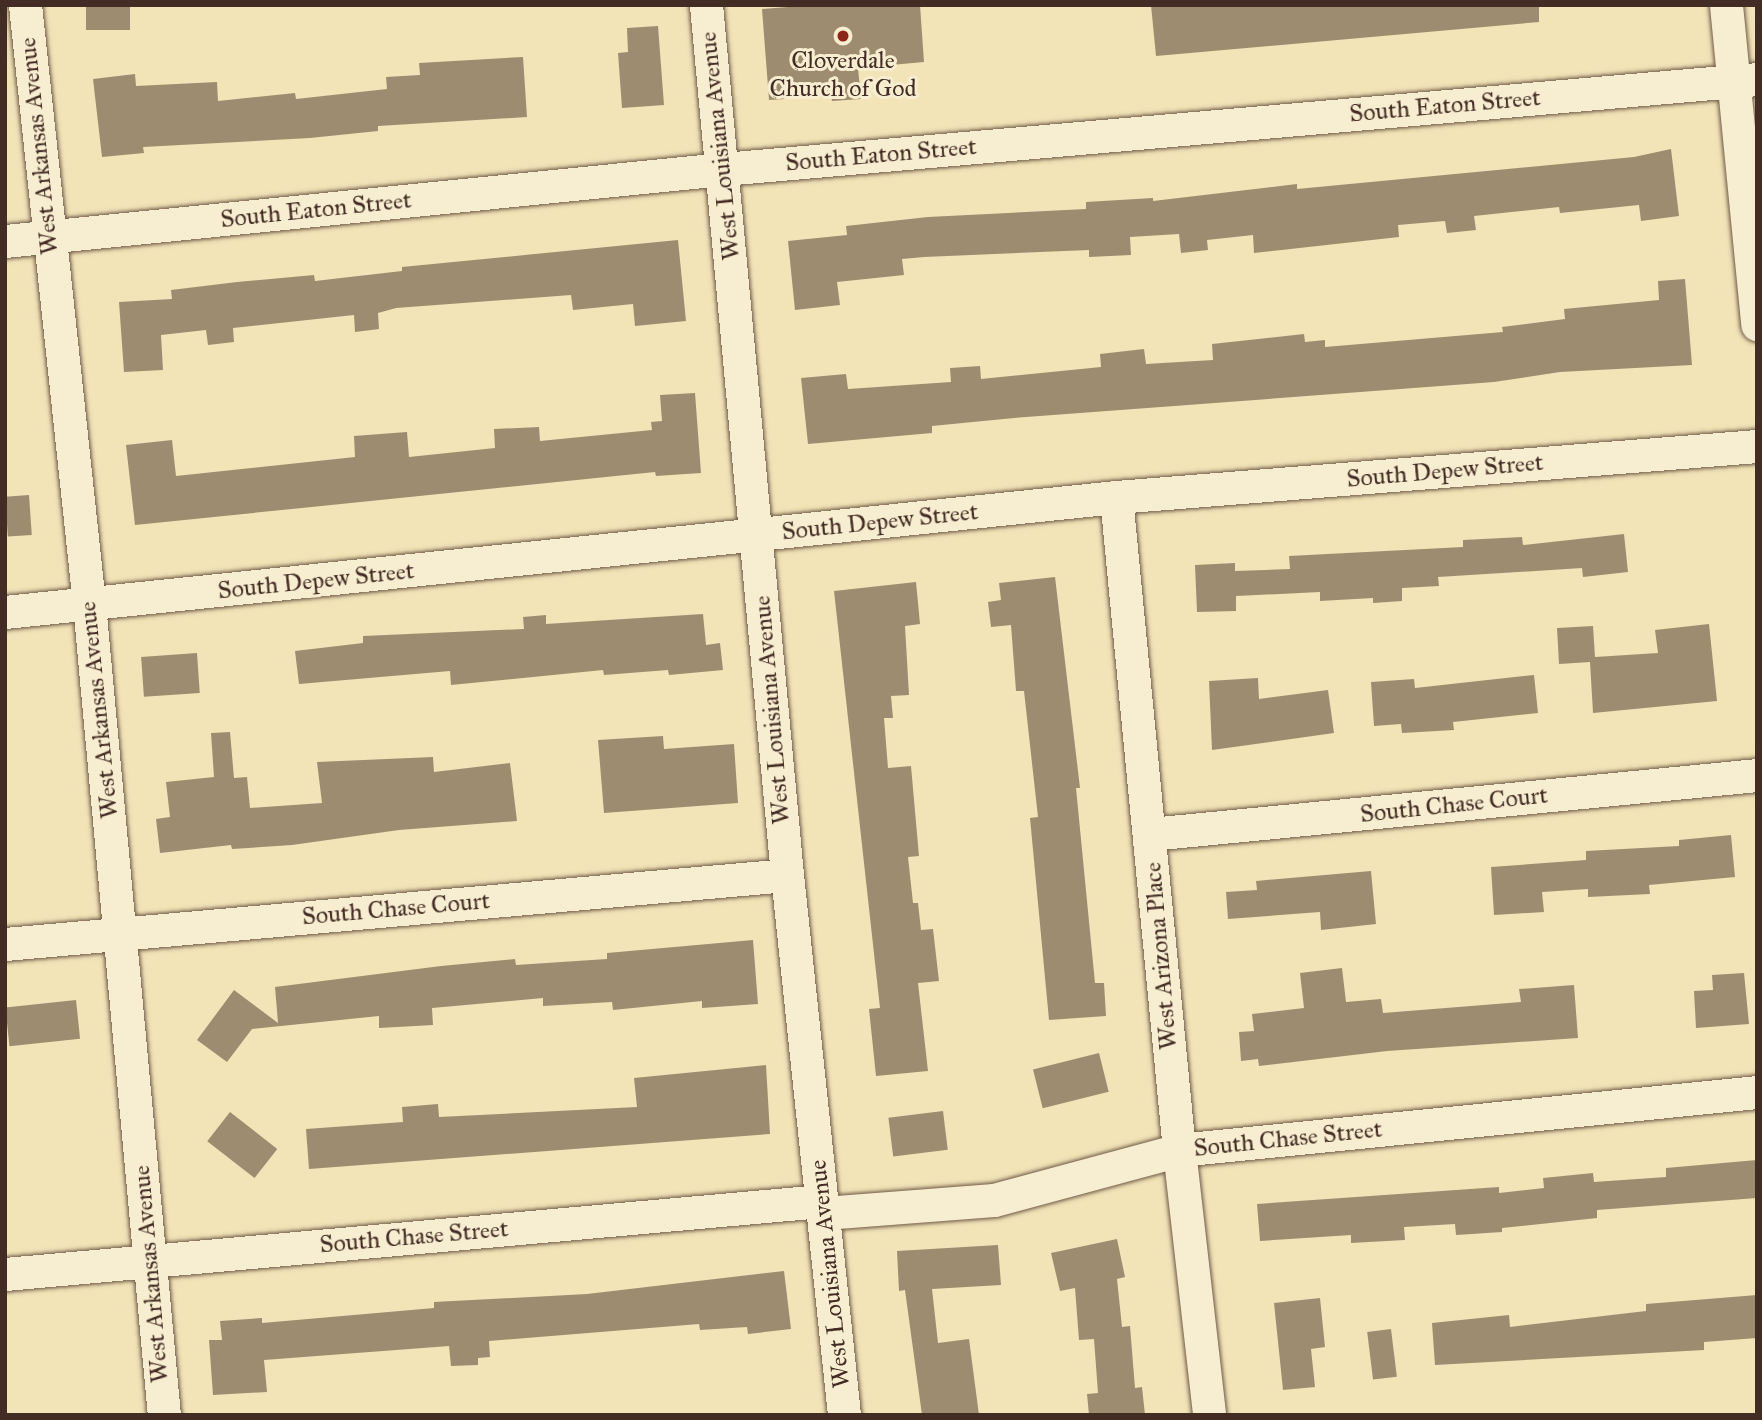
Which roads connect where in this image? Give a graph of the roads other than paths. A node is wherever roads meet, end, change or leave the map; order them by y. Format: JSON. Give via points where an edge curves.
{"nodes":[{"id":1,"x":25,"y":5,"type":"edge"},
{"id":2,"x":706,"y":5,"type":"edge"},
{"id":3,"x":1726,"y":5,"type":"edge"},
{"id":4,"x":1745,"y":80,"type":"edge"},
{"id":5,"x":723,"y":169,"type":"junction"},
{"id":6,"x":47,"y":237,"type":"junction"},
{"id":7,"x":5,"y":241,"type":"edge"},
{"id":8,"x":1757,"y":324,"type":"edge"},
{"id":9,"x":1757,"y":446,"type":"edge"},
{"id":10,"x":1116,"y":497,"type":"junction"},
{"id":11,"x":757,"y":535,"type":"junction"},
{"id":12,"x":89,"y":604,"type":"junction"},
{"id":13,"x":5,"y":612,"type":"edge"},
{"id":14,"x":1757,"y":775,"type":"edge"},
{"id":15,"x":1150,"y":834,"type":"junction"},
{"id":16,"x":787,"y":875,"type":"junction"},
{"id":17,"x":121,"y":934,"type":"junction"},
{"id":18,"x":5,"y":944,"type":"edge"},
{"id":19,"x":1757,"y":1092,"type":"edge"},
{"id":20,"x":1178,"y":1150,"type":"junction"},
{"id":21,"x":823,"y":1207,"type":"junction"},
{"id":22,"x":149,"y":1261,"type":"junction"},
{"id":23,"x":5,"y":1274,"type":"edge"},
{"id":24,"x":164,"y":1415,"type":"edge"},
{"id":25,"x":844,"y":1415,"type":"edge"},
{"id":26,"x":1209,"y":1415,"type":"edge"}],
"edges":[{"from":1,"to":6,"type":"street","name":"West Arkansas Avenue"},
{"from":2,"to":5,"type":"street","name":"West Louisiana Avenue"},
{"from":3,"to":4,"type":"street"},
{"from":4,"to":5,"type":"street","name":"South Eaton Street"},
{"from":4,"to":8,"type":"street"},
{"from":5,"to":6,"type":"street","name":"South Eaton Street"},
{"from":5,"to":11,"type":"street","name":"West Louisiana Avenue"},
{"from":6,"to":7,"type":"street","name":"South Eaton Street"},
{"from":6,"to":12,"type":"street","name":"West Arkansas Avenue"},
{"from":9,"to":10,"type":"street","name":"South Depew Street"},
{"from":10,"to":11,"type":"street","name":"South Depew Street"},
{"from":10,"to":15,"type":"street","name":"West Arizona Place"},
{"from":11,"to":12,"type":"street","name":"South Depew Street"},
{"from":11,"to":16,"type":"street","name":"West Louisiana Avenue"},
{"from":12,"to":13,"type":"street","name":"South Depew Street"},
{"from":12,"to":17,"type":"street","name":"West Arkansas Avenue"},
{"from":14,"to":15,"type":"street","name":"South Chase Court"},
{"from":15,"to":20,"type":"street","name":"West Arizona Place"},
{"from":16,"to":17,"type":"street","name":"South Chase Court"},
{"from":16,"to":21,"type":"street","name":"West Louisiana Avenue"},
{"from":17,"to":18,"type":"street","name":"South Chase Court"},
{"from":17,"to":22,"type":"street","name":"West Arkansas Avenue"},
{"from":19,"to":20,"type":"street","name":"South Chase Street"},
{"from":20,"to":21,"type":"street","name":"South Chase Street","via":[[995,1200]]},
{"from":20,"to":26,"type":"street","name":"West Arizona Place"},
{"from":21,"to":22,"type":"street","name":"South Chase Street"},
{"from":21,"to":25,"type":"street","name":"West Louisiana Avenue"},
{"from":22,"to":23,"type":"street","name":"South Chase Street"},
{"from":22,"to":24,"type":"street","name":"West Arkansas Avenue"}]}
